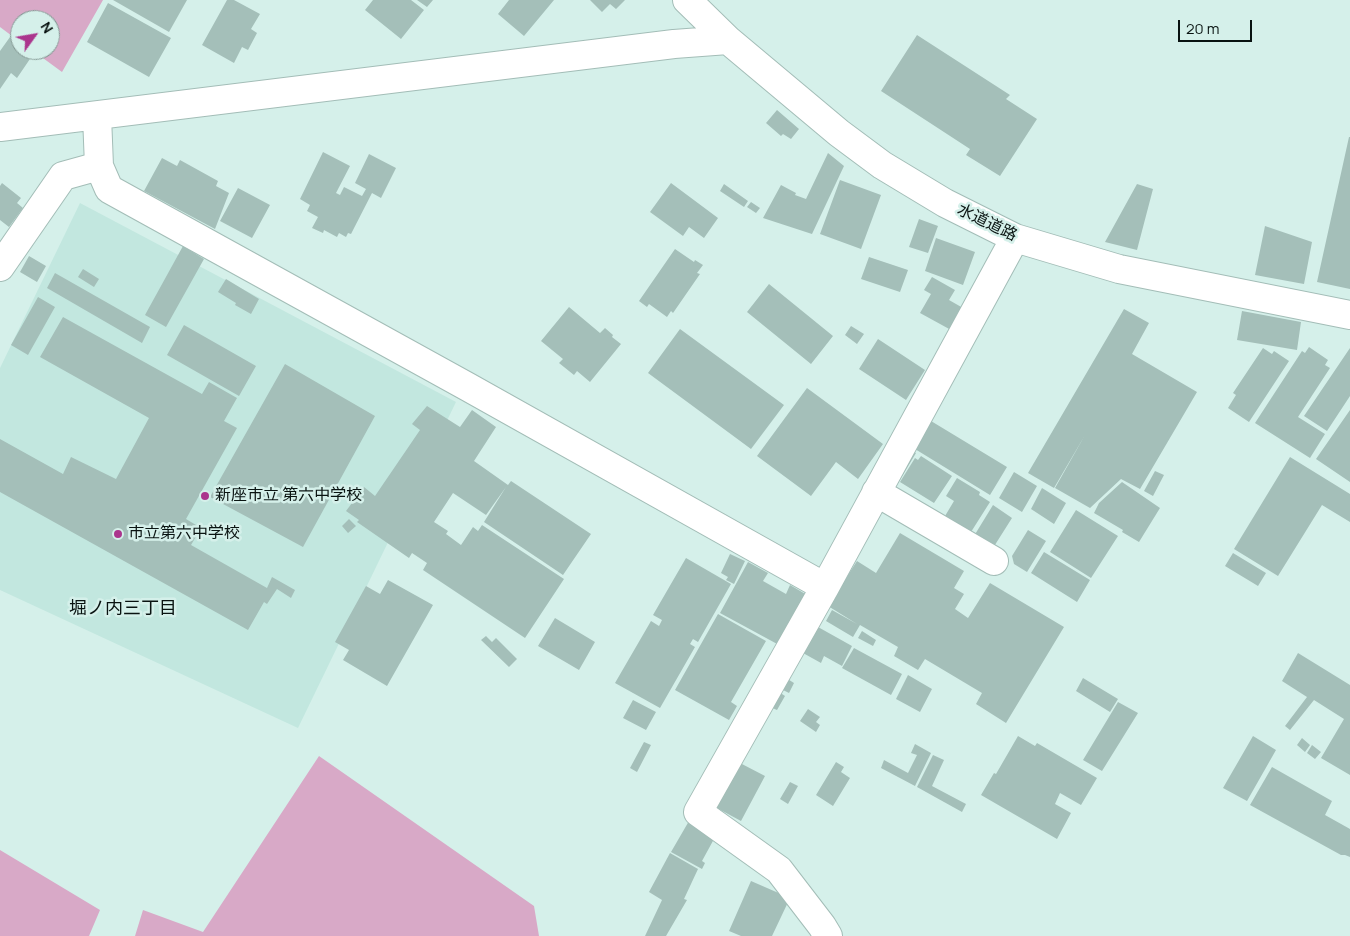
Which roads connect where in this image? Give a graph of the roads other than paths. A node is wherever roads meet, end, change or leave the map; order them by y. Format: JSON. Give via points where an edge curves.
{"nodes":[{"id":1,"x":686,"y":0,"type":"edge"},
{"id":2,"x":728,"y":40,"type":"junction"},
{"id":3,"x":97,"y":116,"type":"junction"},
{"id":4,"x":0,"y":127,"type":"edge"},
{"id":5,"x":99,"y":166,"type":"junction"},
{"id":6,"x":1015,"y":238,"type":"junction"},
{"id":7,"x":0,"y":267,"type":"edge"},
{"id":8,"x":1350,"y":315,"type":"edge"},
{"id":9,"x":876,"y":492,"type":"junction"},
{"id":10,"x":994,"y":561,"type":"dead end"},
{"id":11,"x":825,"y":587,"type":"junction"},
{"id":12,"x":828,"y":936,"type":"edge"}],
"edges":[{"from":1,"to":2,"type":"street","name":"水道道路"},
{"from":2,"to":3,"type":"street","via":[[664,45]]},
{"from":2,"to":6,"type":"street","name":"水道道路","via":[[838,133],[882,165],[945,203]]},
{"from":3,"to":4,"type":"street"},
{"from":3,"to":5,"type":"street"},
{"from":5,"to":7,"type":"street","via":[[63,176]]},
{"from":5,"to":11,"type":"street","via":[[109,189]]},
{"from":6,"to":8,"type":"street","name":"水道道路","via":[[1119,269]]},
{"from":6,"to":9,"type":"street"},
{"from":9,"to":10,"type":"street"},
{"from":9,"to":11,"type":"street"},
{"from":11,"to":12,"type":"street","via":[[698,812],[779,870]]}]}
